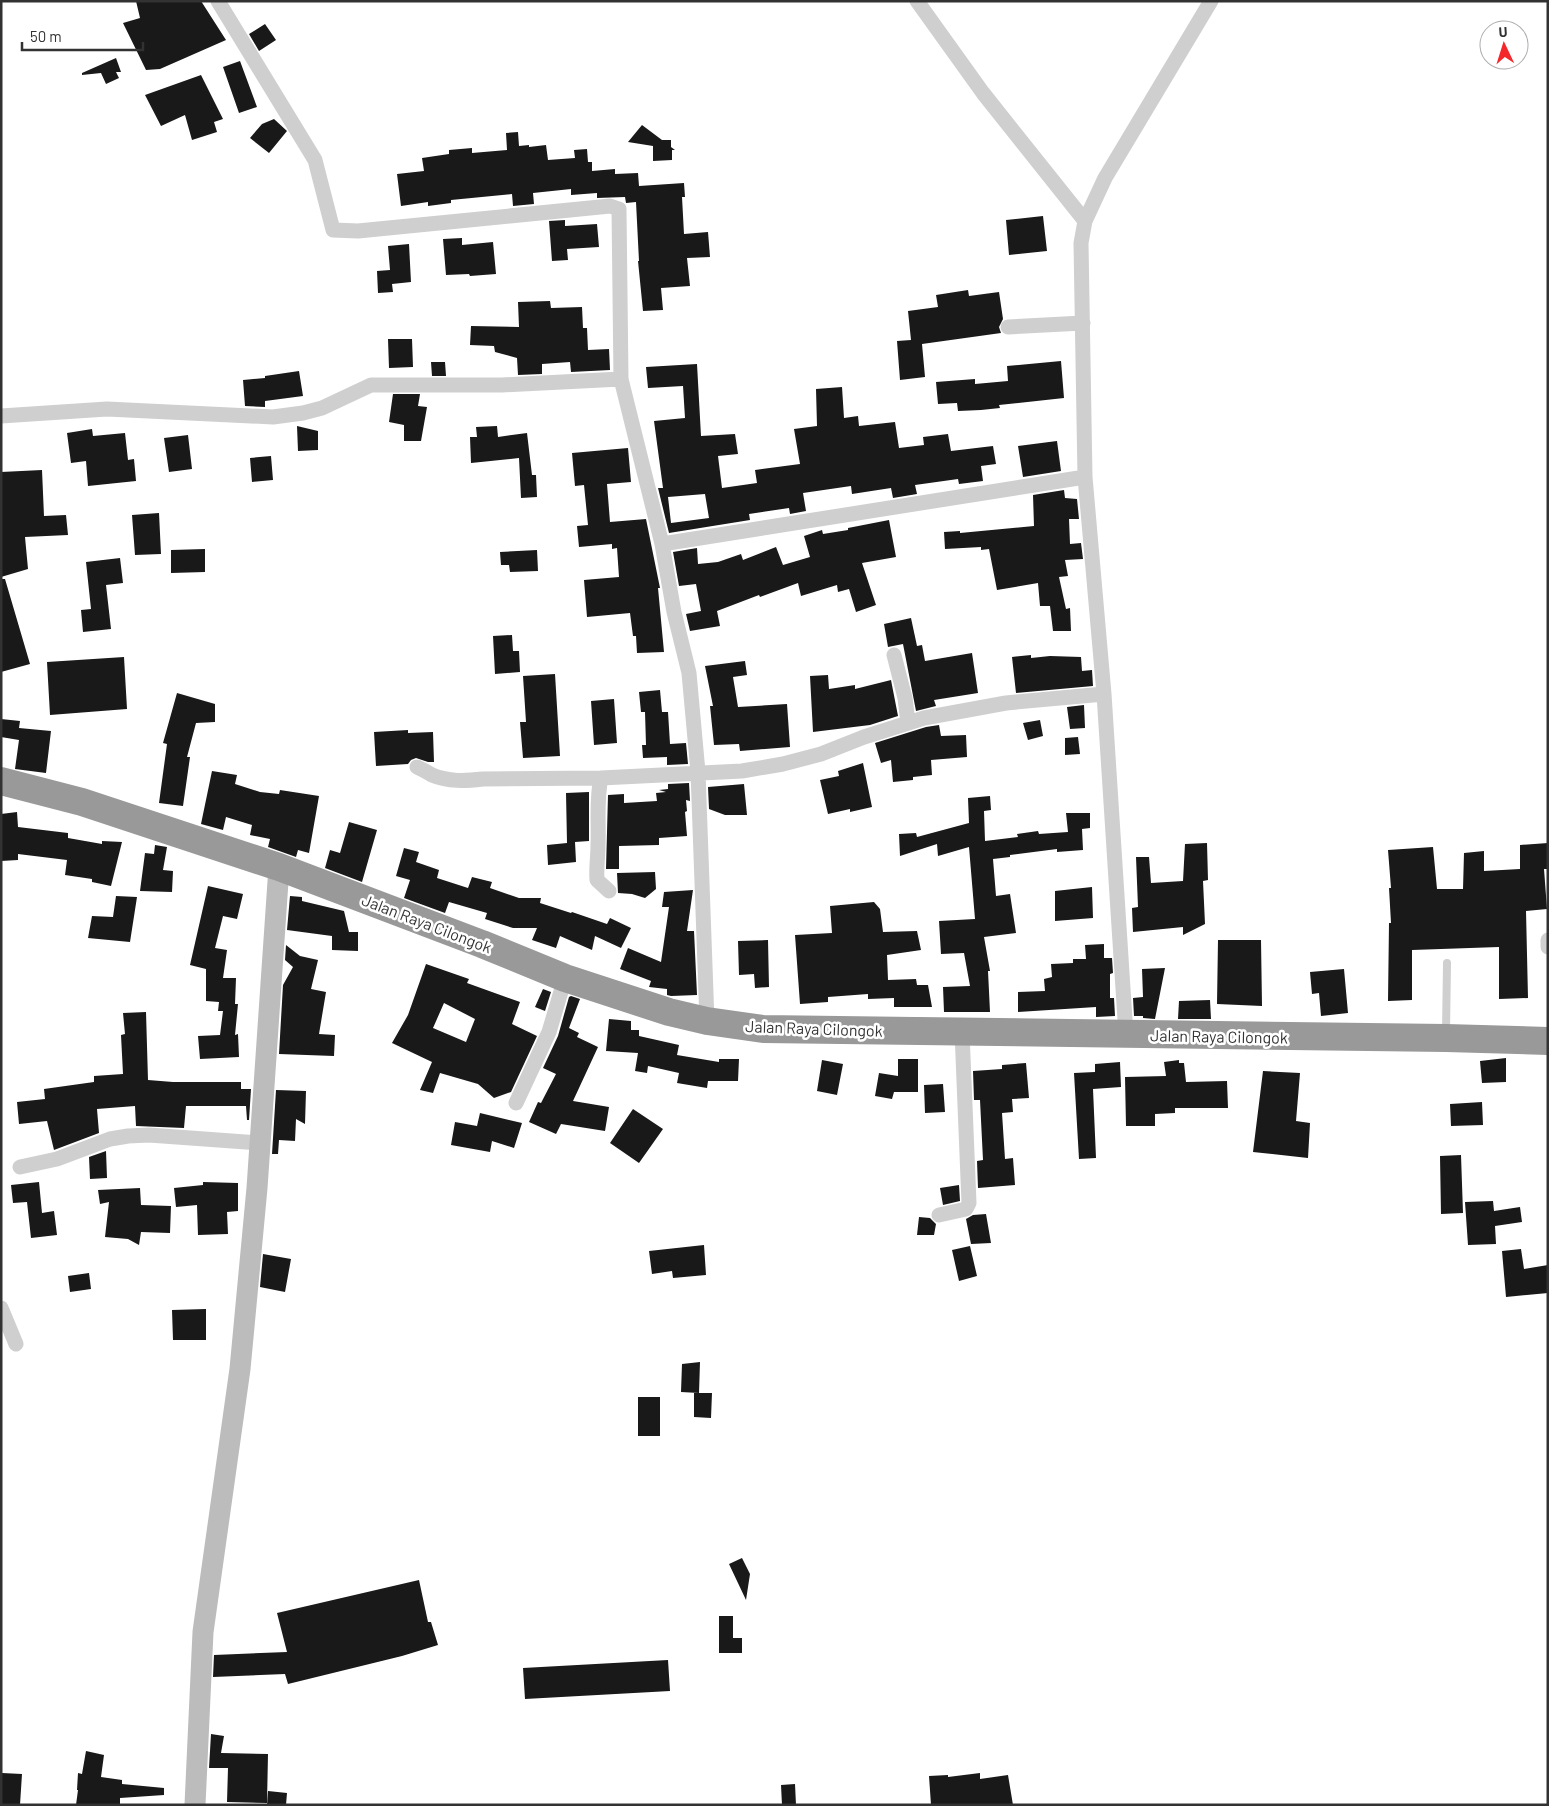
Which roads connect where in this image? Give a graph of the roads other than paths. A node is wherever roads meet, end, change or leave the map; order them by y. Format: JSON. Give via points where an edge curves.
{"nodes":[{"id":1,"x":218,"y":1,"type":"edge"},
{"id":2,"x":917,"y":1,"type":"edge"},
{"id":3,"x":1211,"y":1,"type":"edge"},
{"id":4,"x":1085,"y":221,"type":"junction"},
{"id":5,"x":1083,"y":323,"type":"junction"},
{"id":6,"x":1008,"y":327,"type":"dead end"},
{"id":7,"x":621,"y":379,"type":"junction"},
{"id":8,"x":1,"y":416,"type":"edge"},
{"id":9,"x":1085,"y":477,"type":"junction"},
{"id":10,"x":662,"y":544,"type":"junction"},
{"id":11,"x":894,"y":655,"type":"dead end"},
{"id":12,"x":1104,"y":694,"type":"junction"},
{"id":13,"x":908,"y":723,"type":"junction"},
{"id":14,"x":418,"y":767,"type":"dead end"},
{"id":15,"x":698,"y":772,"type":"junction"},
{"id":16,"x":601,"y":778,"type":"junction"},
{"id":17,"x":1,"y":781,"type":"edge"},
{"id":18,"x":279,"y":868,"type":"junction"},
{"id":19,"x":609,"y":891,"type":"dead end"},
{"id":20,"x":1548,"y":940,"type":"edge"},
{"id":21,"x":1548,"y":947,"type":"edge"},
{"id":22,"x":1447,"y":963,"type":"dead end"},
{"id":23,"x":565,"y":978,"type":"junction"},
{"id":24,"x":707,"y":1021,"type":"junction"},
{"id":25,"x":962,"y":1032,"type":"junction"},
{"id":26,"x":1126,"y":1035,"type":"junction"},
{"id":27,"x":1446,"y":1038,"type":"junction"},
{"id":28,"x":1548,"y":1041,"type":"edge"},
{"id":29,"x":516,"y":1102,"type":"dead end"},
{"id":30,"x":259,"y":1143,"type":"junction"},
{"id":31,"x":20,"y":1167,"type":"dead end"},
{"id":32,"x":939,"y":1215,"type":"dead end"},
{"id":33,"x":1,"y":1308,"type":"edge"},
{"id":34,"x":16,"y":1344,"type":"dead end"},
{"id":35,"x":195,"y":1805,"type":"edge"}],
"edges":[{"from":1,"to":7,"type":"street","via":[[315,160],[333,230],[358,231],[610,206],[619,208]]},
{"from":2,"to":4,"type":"street","via":[[983,92]]},
{"from":3,"to":4,"type":"street","via":[[1106,178]]},
{"from":4,"to":5,"type":"street","via":[[1081,243]]},
{"from":5,"to":6,"type":"street"},
{"from":5,"to":9,"type":"street"},
{"from":7,"to":8,"type":"street","via":[[502,385],[371,385],[322,408],[273,417],[107,409]]},
{"from":7,"to":10,"type":"street"},
{"from":9,"to":10,"type":"street"},
{"from":9,"to":12,"type":"street"},
{"from":10,"to":15,"type":"street","via":[[689,673]]},
{"from":11,"to":13,"type":"street"},
{"from":12,"to":13,"type":"street","via":[[1006,703]]},
{"from":12,"to":26,"type":"street"},
{"from":13,"to":15,"type":"street","via":[[783,764],[742,771]]},
{"from":14,"to":16,"type":"street","via":[[433,775],[464,781]]},
{"from":15,"to":16,"type":"street"},
{"from":15,"to":24,"type":"street"},
{"from":16,"to":19,"type":"street","via":[[596,870],[597,880]]},
{"from":17,"to":18,"type":"highway","name":"Jalan Raya Cilongok","via":[[82,802]]},
{"from":18,"to":23,"type":"highway","name":"Jalan Raya Cilongok"},
{"from":18,"to":30,"type":"street"},
{"from":20,"to":21,"type":"street"},
{"from":22,"to":27,"type":"lane"},
{"from":23,"to":24,"type":"highway","name":"Jalan Raya Cilongok"},
{"from":23,"to":29,"type":"street","via":[[548,1032]]},
{"from":24,"to":25,"type":"highway","name":"Jalan Raya Cilongok","via":[[763,1029]]},
{"from":25,"to":26,"type":"highway","name":"Jalan Raya Cilongok"},
{"from":25,"to":32,"type":"street","via":[[969,1203],[966,1209]]},
{"from":26,"to":27,"type":"highway","name":"Jalan Raya Cilongok"},
{"from":27,"to":28,"type":"highway","name":"Jalan Raya Cilongok"},
{"from":30,"to":31,"type":"street","via":[[128,1136],[110,1139],[57,1159]]},
{"from":30,"to":35,"type":"street","via":[[240,1369],[203,1632]]},
{"from":33,"to":34,"type":"street"}]}
